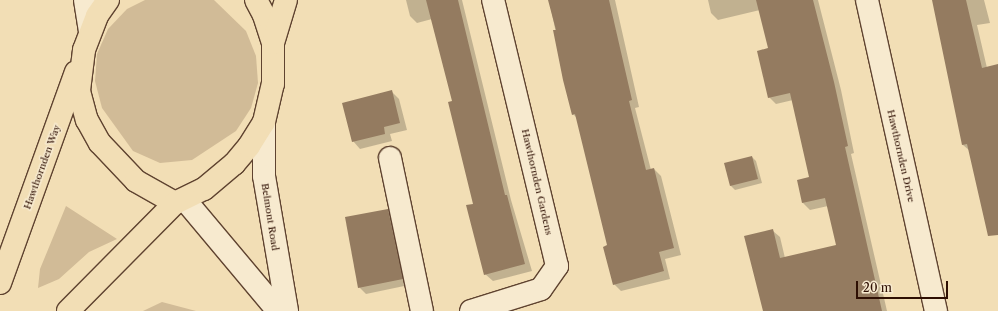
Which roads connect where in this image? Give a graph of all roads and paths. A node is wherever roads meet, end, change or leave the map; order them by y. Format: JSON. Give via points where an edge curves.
{"nodes":[{"id":1,"x":85,"y":0,"type":"edge"},
{"id":2,"x":108,"y":0,"type":"edge"},
{"id":3,"x":256,"y":0,"type":"edge"},
{"id":4,"x":286,"y":0,"type":"edge"},
{"id":5,"x":493,"y":0,"type":"edge"},
{"id":6,"x":867,"y":0,"type":"edge"},
{"id":7,"x":87,"y":41,"type":"junction"},
{"id":8,"x":273,"y":43,"type":"junction"},
{"id":9,"x":264,"y":122,"type":"junction"},
{"id":10,"x":390,"y":158,"type":"dead end"},
{"id":11,"x":180,"y":202,"type":"junction"},
{"id":12,"x":0,"y":283,"type":"edge"},
{"id":13,"x":68,"y":311,"type":"edge"},
{"id":14,"x":278,"y":311,"type":"edge"},
{"id":15,"x":287,"y":311,"type":"edge"},
{"id":16,"x":422,"y":311,"type":"edge"},
{"id":17,"x":471,"y":311,"type":"edge"},
{"id":18,"x":936,"y":311,"type":"edge"}],
"edges":[{"from":1,"to":7,"type":"street"},
{"from":2,"to":7,"type":"highway"},
{"from":3,"to":8,"type":"highway"},
{"from":4,"to":8,"type":"highway"},
{"from":5,"to":17,"type":"street","name":"Hawthornden Gardens","via":[[557,266],[541,289]]},
{"from":6,"to":18,"type":"street","name":"Hawthornden Drive"},
{"from":7,"to":11,"type":"highway","via":[[79,92],[87,120],[100,143],[136,181]]},
{"from":7,"to":12,"type":"highway","name":"Hawthornden Way"},
{"from":8,"to":9,"type":"highway","via":[[273,84]]},
{"from":9,"to":11,"type":"highway","via":[[234,164],[204,189]]},
{"from":9,"to":15,"type":"street","name":"Belmont Road","via":[[264,176],[280,284]]},
{"from":10,"to":16,"type":"street"},
{"from":11,"to":13,"type":"highway"},
{"from":11,"to":14,"type":"street"}]}
